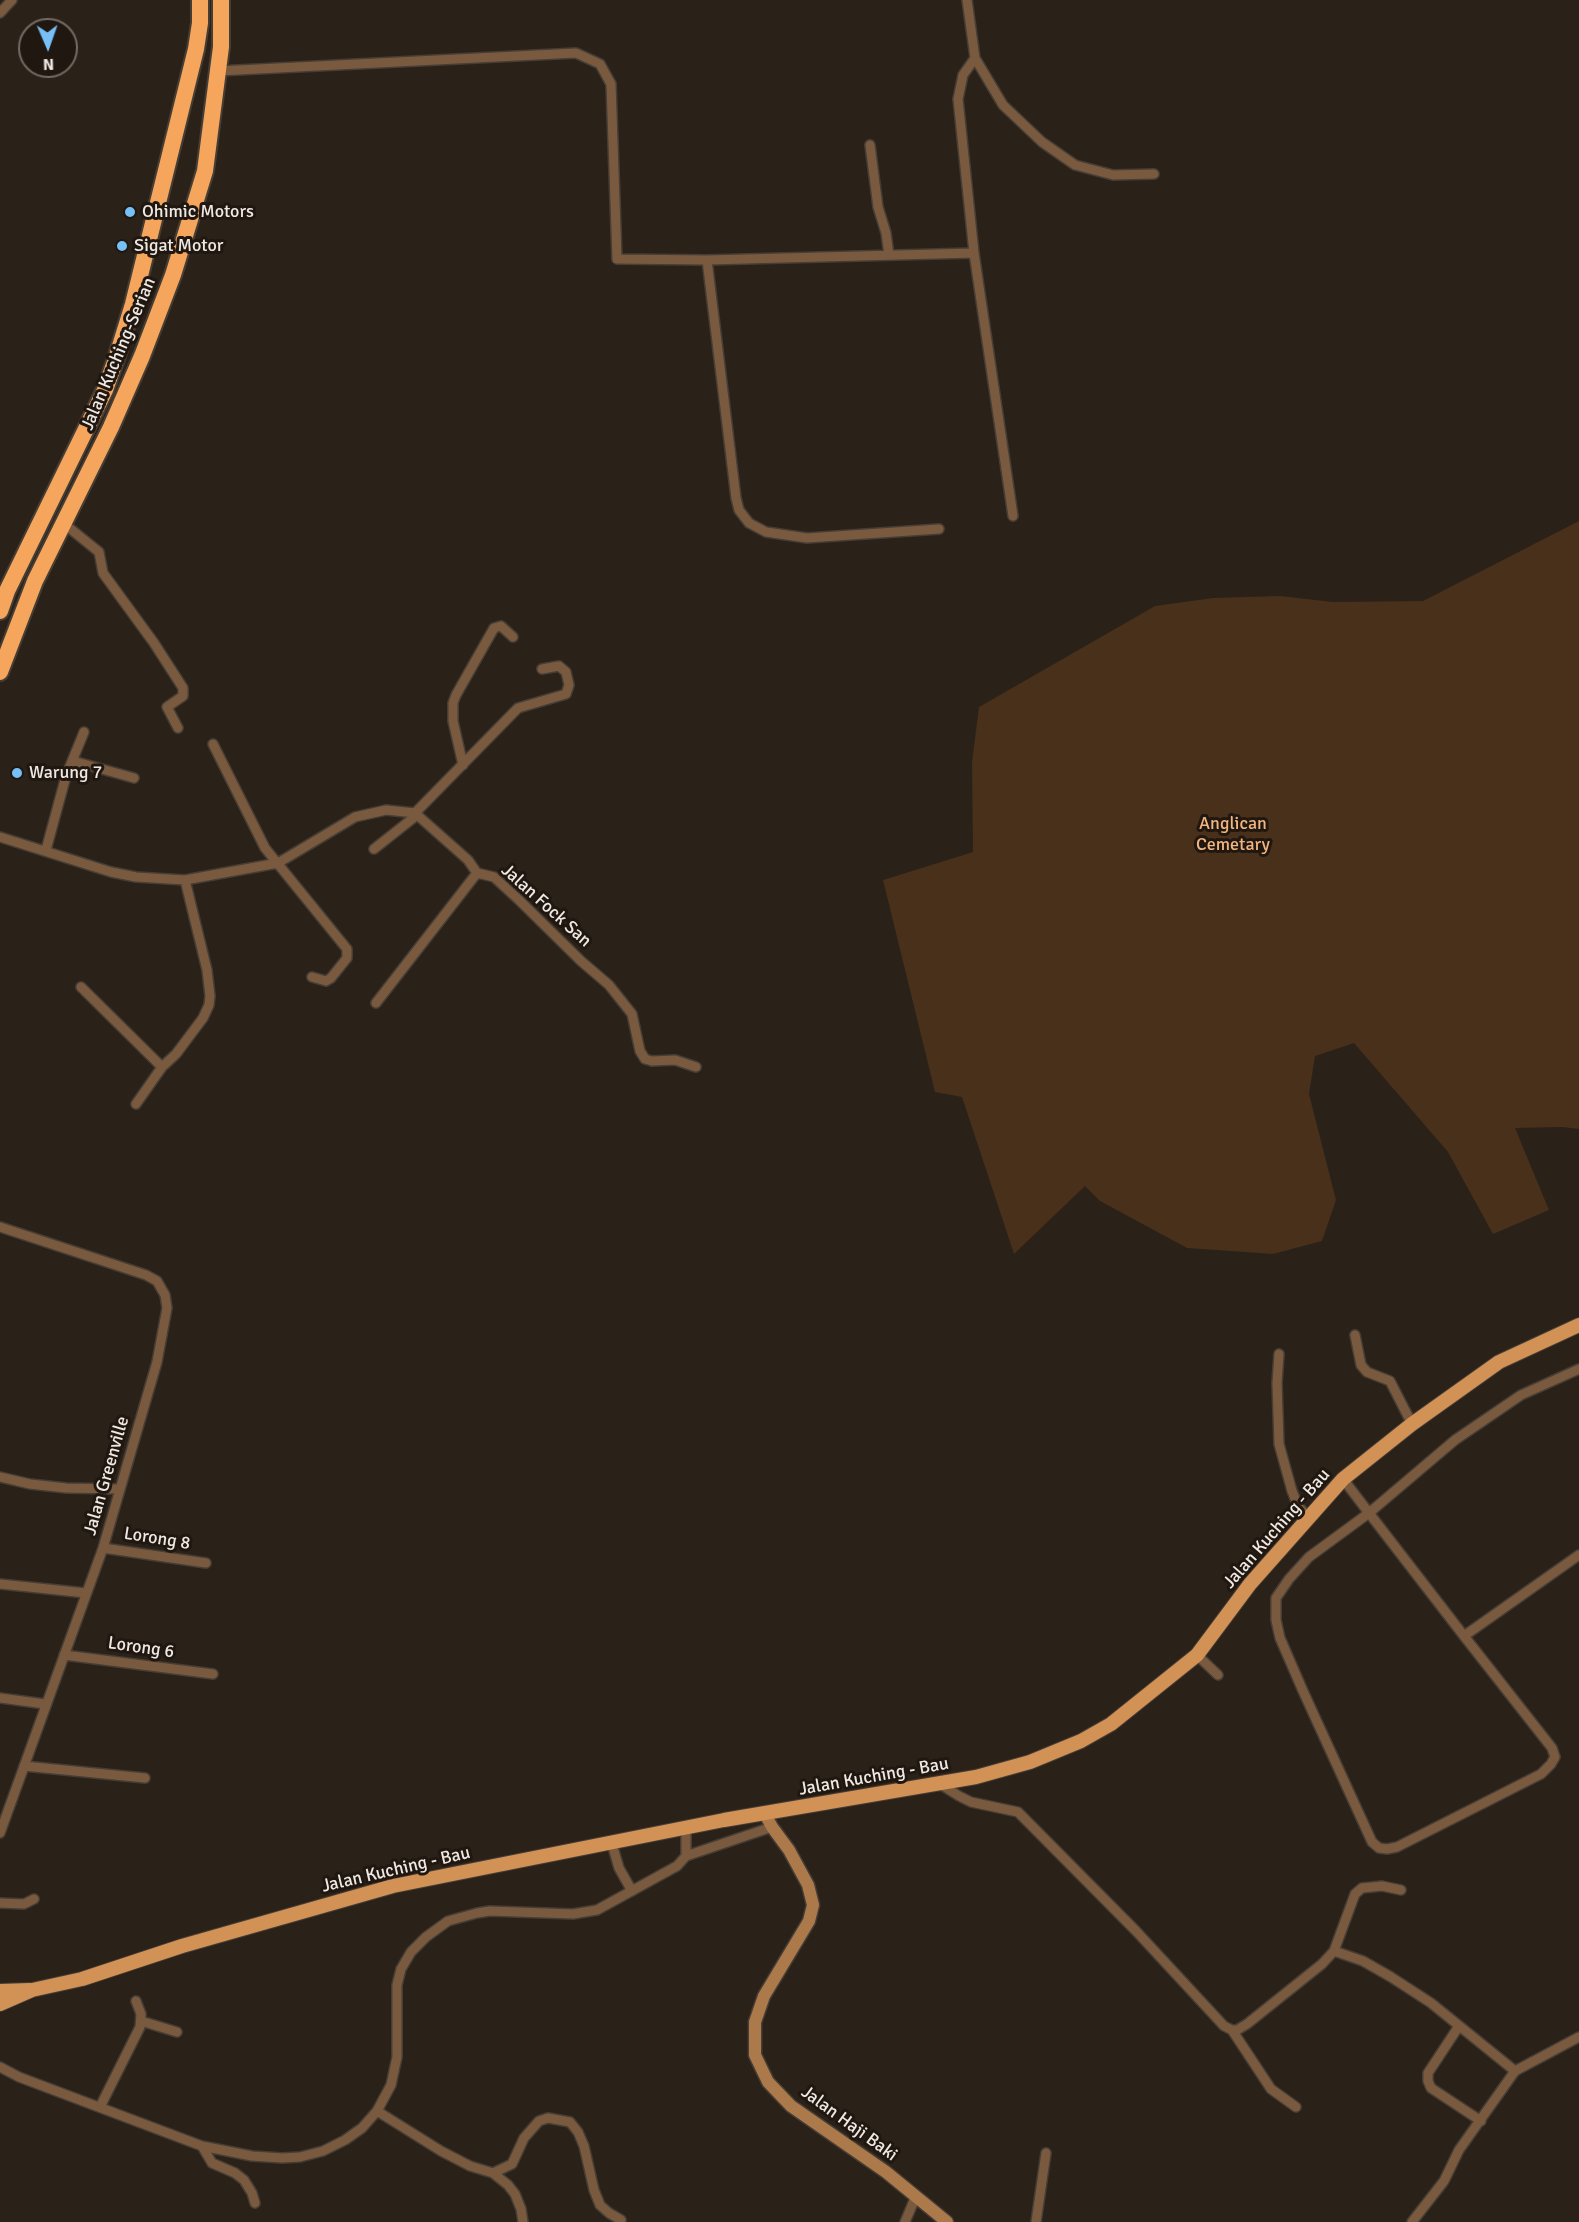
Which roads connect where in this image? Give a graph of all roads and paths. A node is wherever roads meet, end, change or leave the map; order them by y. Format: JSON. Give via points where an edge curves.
{"nodes":[{"id":1,"x":12,"y":0,"type":"edge"},
{"id":2,"x":200,"y":0,"type":"edge"},
{"id":3,"x":221,"y":0,"type":"edge"},
{"id":4,"x":967,"y":0,"type":"edge"},
{"id":5,"x":0,"y":13,"type":"edge"},
{"id":6,"x":975,"y":58,"type":"junction"},
{"id":7,"x":218,"y":71,"type":"junction"},
{"id":8,"x":870,"y":145,"type":"dead end"},
{"id":9,"x":1154,"y":174,"type":"dead end"},
{"id":10,"x":974,"y":253,"type":"junction"},
{"id":11,"x":889,"y":255,"type":"junction"},
{"id":12,"x":707,"y":260,"type":"junction"},
{"id":13,"x":1012,"y":516,"type":"dead end"},
{"id":14,"x":62,"y":522,"type":"junction"},
{"id":15,"x":939,"y":529,"type":"dead end"},
{"id":16,"x":0,"y":611,"type":"edge"},
{"id":17,"x":513,"y":637,"type":"dead end"},
{"id":18,"x":542,"y":669,"type":"dead end"},
{"id":19,"x":0,"y":672,"type":"edge"},
{"id":20,"x":178,"y":728,"type":"dead end"},
{"id":21,"x":84,"y":732,"type":"dead end"},
{"id":22,"x":213,"y":744,"type":"dead end"},
{"id":23,"x":72,"y":761,"type":"junction"},
{"id":24,"x":463,"y":765,"type":"junction"},
{"id":25,"x":134,"y":778,"type":"dead end"},
{"id":26,"x":416,"y":814,"type":"junction"},
{"id":27,"x":0,"y":837,"type":"edge"},
{"id":28,"x":374,"y":849,"type":"dead end"},
{"id":29,"x":46,"y":850,"type":"junction"},
{"id":30,"x":278,"y":863,"type":"junction"},
{"id":31,"x":477,"y":873,"type":"junction"},
{"id":32,"x":185,"y":880,"type":"junction"},
{"id":33,"x":312,"y":977,"type":"dead end"},
{"id":34,"x":81,"y":987,"type":"dead end"},
{"id":35,"x":376,"y":1003,"type":"dead end"},
{"id":36,"x":162,"y":1067,"type":"junction"},
{"id":37,"x":696,"y":1067,"type":"dead end"},
{"id":38,"x":136,"y":1104,"type":"dead end"},
{"id":39,"x":0,"y":1227,"type":"edge"},
{"id":40,"x":1579,"y":1325,"type":"edge"},
{"id":41,"x":1355,"y":1335,"type":"dead end"},
{"id":42,"x":1279,"y":1354,"type":"dead end"},
{"id":43,"x":1579,"y":1369,"type":"edge"},
{"id":44,"x":1412,"y":1424,"type":"junction"},
{"id":45,"x":0,"y":1477,"type":"edge"},
{"id":46,"x":1343,"y":1479,"type":"junction"},
{"id":47,"x":120,"y":1489,"type":"junction"},
{"id":48,"x":1369,"y":1513,"type":"junction"},
{"id":49,"x":1308,"y":1517,"type":"junction"},
{"id":50,"x":104,"y":1548,"type":"junction"},
{"id":51,"x":1579,"y":1555,"type":"edge"},
{"id":52,"x":206,"y":1563,"type":"dead end"},
{"id":53,"x":0,"y":1584,"type":"edge"},
{"id":54,"x":86,"y":1593,"type":"junction"},
{"id":55,"x":1464,"y":1636,"type":"junction"},
{"id":56,"x":64,"y":1654,"type":"junction"},
{"id":57,"x":1197,"y":1655,"type":"junction"},
{"id":58,"x":213,"y":1674,"type":"dead end"},
{"id":59,"x":1218,"y":1675,"type":"dead end"},
{"id":60,"x":0,"y":1698,"type":"edge"},
{"id":61,"x":45,"y":1704,"type":"junction"},
{"id":62,"x":24,"y":1766,"type":"junction"},
{"id":63,"x":144,"y":1778,"type":"dead end"},
{"id":64,"x":940,"y":1784,"type":"junction"},
{"id":65,"x":4,"y":1810,"type":"edge"},
{"id":66,"x":769,"y":1820,"type":"junction"},
{"id":67,"x":686,"y":1828,"type":"junction"},
{"id":68,"x":0,"y":1833,"type":"edge"},
{"id":69,"x":612,"y":1844,"type":"junction"},
{"id":70,"x":687,"y":1856,"type":"junction"},
{"id":71,"x":1401,"y":1890,"type":"dead end"},
{"id":72,"x":632,"y":1891,"type":"junction"},
{"id":73,"x":34,"y":1899,"type":"dead end"},
{"id":74,"x":0,"y":1903,"type":"edge"},
{"id":75,"x":1334,"y":1951,"type":"junction"},
{"id":76,"x":32,"y":1990,"type":"junction"},
{"id":77,"x":0,"y":1991,"type":"edge"},
{"id":78,"x":136,"y":2001,"type":"dead end"},
{"id":79,"x":0,"y":2004,"type":"edge"},
{"id":80,"x":141,"y":2021,"type":"junction"},
{"id":81,"x":1459,"y":2025,"type":"junction"},
{"id":82,"x":1232,"y":2030,"type":"junction"},
{"id":83,"x":177,"y":2032,"type":"dead end"},
{"id":84,"x":1579,"y":2037,"type":"edge"},
{"id":85,"x":0,"y":2067,"type":"edge"},
{"id":86,"x":1515,"y":2071,"type":"junction"},
{"id":87,"x":99,"y":2107,"type":"junction"},
{"id":88,"x":1296,"y":2107,"type":"dead end"},
{"id":89,"x":377,"y":2112,"type":"junction"},
{"id":90,"x":1481,"y":2121,"type":"junction"},
{"id":91,"x":202,"y":2146,"type":"junction"},
{"id":92,"x":1046,"y":2153,"type":"dead end"},
{"id":93,"x":493,"y":2174,"type":"junction"},
{"id":94,"x":916,"y":2196,"type":"junction"},
{"id":95,"x":255,"y":2203,"type":"dead end"},
{"id":96,"x":621,"y":2220,"type":"dead end"},
{"id":97,"x":523,"y":2222,"type":"edge"},
{"id":98,"x":905,"y":2222,"type":"edge"},
{"id":99,"x":947,"y":2222,"type":"edge"},
{"id":100,"x":1036,"y":2222,"type":"edge"},
{"id":101,"x":1412,"y":2222,"type":"edge"}],
"edges":[{"from":1,"to":5,"type":"street"},
{"from":2,"to":16,"type":"highway","name":"Jalan Kuching-Serian","via":[[196,49],[116,359]]},
{"from":3,"to":7,"type":"highway","name":"Jalan Kuching-Serian"},
{"from":4,"to":6,"type":"street"},
{"from":6,"to":9,"type":"street","via":[[1003,105],[1042,142],[1075,165],[1113,175]]},
{"from":6,"to":10,"type":"street","via":[[963,75],[958,99]]},
{"from":7,"to":12,"type":"street","via":[[576,53],[600,64],[611,84],[617,260]]},
{"from":7,"to":14,"type":"highway","name":"Jalan Kuching-Serian","via":[[205,171],[173,275],[111,427]]},
{"from":8,"to":11,"type":"street"},
{"from":10,"to":11,"type":"street"},
{"from":10,"to":13,"type":"street"},
{"from":11,"to":12,"type":"street"},
{"from":12,"to":15,"type":"street","via":[[736,498],[749,523],[766,532],[807,538]]},
{"from":14,"to":19,"type":"highway","name":"Jalan Kuching-Serian","via":[[34,580]]},
{"from":14,"to":20,"type":"street","via":[[99,552],[103,573],[183,688],[183,696],[167,707]]},
{"from":17,"to":24,"type":"street","via":[[501,626],[494,628],[456,695],[453,721]]},
{"from":18,"to":24,"type":"street","via":[[559,666],[566,672],[566,694],[518,708]]},
{"from":21,"to":23,"type":"street"},
{"from":22,"to":30,"type":"street","via":[[265,848]]},
{"from":23,"to":25,"type":"street"},
{"from":23,"to":29,"type":"street"},
{"from":24,"to":26,"type":"street"},
{"from":26,"to":28,"type":"street"},
{"from":26,"to":30,"type":"street","via":[[386,810],[355,817]]},
{"from":26,"to":31,"type":"street","name":"Jalan Fock San","via":[[468,860]]},
{"from":27,"to":29,"type":"street"},
{"from":29,"to":32,"type":"street","via":[[111,872]]},
{"from":30,"to":32,"type":"street"},
{"from":30,"to":33,"type":"street","via":[[347,949],[347,958],[331,978],[326,981]]},
{"from":31,"to":35,"type":"street"},
{"from":31,"to":37,"type":"street","name":"Jalan Fock San","via":[[494,878],[609,985],[632,1014],[645,1059],[675,1060]]},
{"from":32,"to":36,"type":"street","via":[[210,996],[204,1018]]},
{"from":34,"to":36,"type":"street"},
{"from":36,"to":38,"type":"street"},
{"from":39,"to":47,"type":"street","name":"Jalan Greenville","via":[[146,1275],[157,1281],[165,1295],[166,1318],[158,1362]]},
{"from":40,"to":44,"type":"main road","name":"Jalan Kuching - Bau","via":[[1498,1362]]},
{"from":41,"to":44,"type":"street","via":[[1361,1365],[1367,1372],[1390,1381]]},
{"from":42,"to":49,"type":"street","via":[[1279,1444],[1292,1491]]},
{"from":43,"to":48,"type":"street","via":[[1511,1401],[1455,1440]]},
{"from":44,"to":46,"type":"main road","name":"Jalan Kuching - Bau"},
{"from":45,"to":47,"type":"street","via":[[57,1487]]},
{"from":46,"to":48,"type":"street"},
{"from":46,"to":49,"type":"main road","name":"Jalan Kuching - Bau"},
{"from":47,"to":50,"type":"street","name":"Jalan Greenville"},
{"from":48,"to":55,"type":"street"},
{"from":48,"to":55,"type":"street","via":[[1309,1557],[1288,1579],[1276,1598],[1276,1620],[1308,1702],[1372,1842],[1379,1848],[1397,1847],[1541,1774],[1555,1757],[1552,1748]]},
{"from":49,"to":57,"type":"main road","name":"Jalan Kuching - Bau","via":[[1250,1584]]},
{"from":50,"to":52,"type":"street","name":"Lorong 8"},
{"from":50,"to":54,"type":"street","name":"Jalan Greenville"},
{"from":51,"to":55,"type":"street"},
{"from":53,"to":54,"type":"street"},
{"from":54,"to":56,"type":"street","name":"Jalan Greenville"},
{"from":56,"to":58,"type":"street","name":"Lorong 6"},
{"from":56,"to":61,"type":"street","name":"Jalan Greenville"},
{"from":57,"to":59,"type":"street"},
{"from":57,"to":64,"type":"main road","name":"Jalan Kuching - Bau","via":[[1127,1712],[1081,1741],[1030,1762]]},
{"from":60,"to":61,"type":"street"},
{"from":61,"to":62,"type":"street","name":"Jalan Greenville"},
{"from":62,"to":63,"type":"street"},
{"from":62,"to":65,"type":"street","name":"Jalan Greenville"},
{"from":64,"to":66,"type":"main road","name":"Jalan Kuching - Bau"},
{"from":64,"to":82,"type":"street","via":[[971,1802],[1018,1812]]},
{"from":65,"to":68,"type":"street","name":"Jalan Greenville"},
{"from":66,"to":67,"type":"main road","name":"Jalan Kuching - Bau"},
{"from":66,"to":70,"type":"street"},
{"from":66,"to":94,"type":"street","name":"Jalan Haji Baki","via":[[808,1885],[813,1905],[809,1921],[764,1996],[755,2022],[755,2055],[768,2082],[791,2106]]},
{"from":67,"to":69,"type":"main road","name":"Jalan Kuching - Bau"},
{"from":67,"to":70,"type":"street"},
{"from":69,"to":72,"type":"street","via":[[619,1869]]},
{"from":69,"to":76,"type":"main road","name":"Jalan Kuching - Bau","via":[[393,1886],[82,1979]]},
{"from":70,"to":72,"type":"street","via":[[677,1866]]},
{"from":71,"to":75,"type":"street","via":[[1382,1886],[1362,1888],[1355,1894]]},
{"from":72,"to":89,"type":"street","via":[[597,1910],[573,1914],[477,1913],[448,1921],[426,1937],[401,1969],[396,2001],[397,2057],[391,2085]]},
{"from":73,"to":74,"type":"street","via":[[24,1904]]},
{"from":75,"to":81,"type":"street","via":[[1391,1977]]},
{"from":75,"to":82,"type":"street","via":[[1247,2024]]},
{"from":76,"to":77,"type":"main road","name":"Jalan Kuching - Bau"},
{"from":76,"to":79,"type":"main road","name":"Jalan Kuching - Bau"},
{"from":78,"to":80,"type":"street"},
{"from":80,"to":83,"type":"street"},
{"from":80,"to":87,"type":"street"},
{"from":81,"to":86,"type":"street"},
{"from":81,"to":90,"type":"street","via":[[1428,2073],[1428,2081],[1431,2088]]},
{"from":82,"to":88,"type":"street","via":[[1271,2089]]},
{"from":84,"to":86,"type":"street"},
{"from":85,"to":87,"type":"street"},
{"from":86,"to":90,"type":"street"},
{"from":87,"to":91,"type":"street"},
{"from":89,"to":91,"type":"street","via":[[345,2140],[300,2157],[252,2156]]},
{"from":89,"to":93,"type":"street","via":[[441,2151]]},
{"from":90,"to":101,"type":"street","via":[[1459,2150],[1444,2181]]},
{"from":91,"to":95,"type":"street","via":[[212,2163],[244,2180]]},
{"from":92,"to":100,"type":"street"},
{"from":93,"to":96,"type":"street","via":[[512,2164],[524,2138],[539,2121],[548,2118],[570,2122],[584,2146],[600,2205]]},
{"from":93,"to":97,"type":"street","via":[[515,2194]]},
{"from":94,"to":98,"type":"street"},
{"from":94,"to":99,"type":"street","name":"Jalan Haji Baki"}]}
